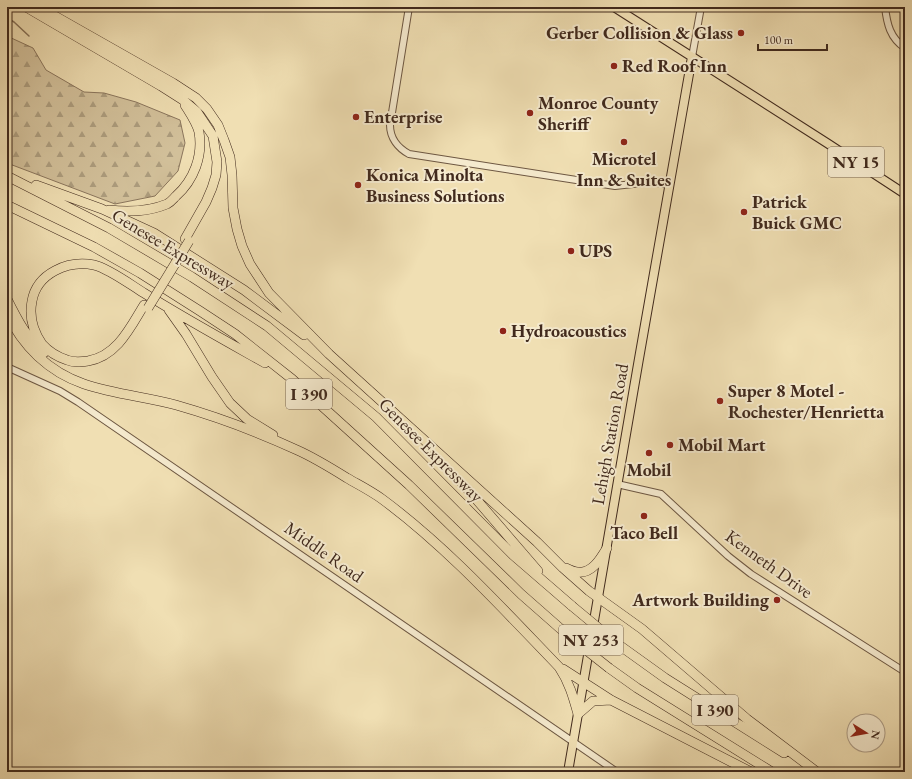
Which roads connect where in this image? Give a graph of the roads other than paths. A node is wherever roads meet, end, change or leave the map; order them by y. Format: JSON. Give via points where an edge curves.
{"nodes":[{"id":1,"x":26,"y":7,"type":"edge"},
{"id":2,"x":38,"y":7,"type":"edge"},
{"id":3,"x":409,"y":7,"type":"edge"},
{"id":4,"x":614,"y":7,"type":"edge"},
{"id":5,"x":701,"y":7,"type":"edge"},
{"id":6,"x":885,"y":7,"type":"edge"},
{"id":7,"x":905,"y":48,"type":"edge"},
{"id":8,"x":692,"y":57,"type":"junction"},
{"id":9,"x":182,"y":89,"type":"junction"},
{"id":10,"x":183,"y":100,"type":"junction"},
{"id":11,"x":7,"y":175,"type":"edge"},
{"id":12,"x":670,"y":185,"type":"junction"},
{"id":13,"x":905,"y":194,"type":"edge"},
{"id":14,"x":7,"y":205,"type":"edge"},
{"id":15,"x":102,"y":209,"type":"junction"},
{"id":16,"x":187,"y":240,"type":"junction"},
{"id":17,"x":7,"y":299,"type":"edge"},
{"id":18,"x":146,"y":307,"type":"junction"},
{"id":19,"x":167,"y":307,"type":"junction"},
{"id":20,"x":7,"y":313,"type":"edge"},
{"id":21,"x":329,"y":354,"type":"junction"},
{"id":22,"x":7,"y":367,"type":"edge"},
{"id":23,"x":292,"y":379,"type":"junction"},
{"id":24,"x":423,"y":439,"type":"junction"},
{"id":25,"x":297,"y":450,"type":"junction"},
{"id":26,"x":617,"y":484,"type":"junction"},
{"id":27,"x":607,"y":548,"type":"junction"},
{"id":28,"x":563,"y":568,"type":"junction"},
{"id":29,"x":557,"y":593,"type":"junction"},
{"id":30,"x":598,"y":597,"type":"junction"},
{"id":31,"x":559,"y":667,"type":"junction"},
{"id":32,"x":905,"y":672,"type":"edge"},
{"id":33,"x":583,"y":683,"type":"junction"},
{"id":34,"x":611,"y":700,"type":"junction"},
{"id":35,"x":578,"y":714,"type":"junction"},
{"id":36,"x":573,"y":742,"type":"junction"},
{"id":37,"x":568,"y":772,"type":"edge"},
{"id":38,"x":617,"y":772,"type":"edge"},
{"id":39,"x":751,"y":772,"type":"edge"},
{"id":40,"x":772,"y":772,"type":"edge"},
{"id":41,"x":815,"y":772,"type":"edge"}],
"edges":[{"from":1,"to":10,"type":"highway"},
{"from":2,"to":9,"type":"highway"},
{"from":3,"to":12,"type":"street","via":[[390,125],[391,136],[399,148],[409,154],[615,186],[651,182]]},
{"from":4,"to":8,"type":"main road","number":"NY 15"},
{"from":5,"to":8,"type":"street","name":"Lehigh Station Road"},
{"from":6,"to":7,"type":"street","via":[[891,33]]},
{"from":8,"to":12,"type":"main road","name":"Lehigh Station Road","number":"NY 253"},
{"from":8,"to":13,"type":"main road","number":"NY 15"},
{"from":9,"to":16,"type":"highway","via":[[205,111],[212,123],[222,162],[217,190],[211,204]]},
{"from":9,"to":21,"type":"highway","via":[[207,109],[224,140],[230,157],[233,208],[240,241],[250,264],[269,293]]},
{"from":10,"to":15,"type":"highway","via":[[199,131],[199,156],[191,180],[169,203],[159,207],[125,211]]},
{"from":10,"to":16,"type":"highway","via":[[197,112],[212,136],[217,162],[212,188]]},
{"from":11,"to":15,"type":"highway"},
{"from":11,"to":29,"type":"highway","name":"Genesee Expressway","number":"I 390","via":[[109,228],[267,326],[376,417],[513,555]]},
{"from":12,"to":26,"type":"main road","name":"Lehigh Station Road","number":"NY 253"},
{"from":14,"to":23,"type":"highway","name":"Genesee Expressway","number":"I 390","via":[[94,247],[140,273],[235,334]]},
{"from":15,"to":21,"type":"highway","via":[[154,233],[244,290]]},
{"from":16,"to":18,"type":"highway","bridge":true},
{"from":17,"to":18,"type":"highway","via":[[29,338],[50,359],[62,365],[86,368],[106,362],[124,346]]},
{"from":18,"to":19,"type":"highway","via":[[111,351],[90,361],[70,361],[50,352],[42,344],[32,324],[32,300],[41,281],[63,267],[78,264],[94,266],[109,272]]},
{"from":19,"to":23,"type":"highway"},
{"from":19,"to":25,"type":"highway","via":[[230,403],[247,419]]},
{"from":20,"to":25,"type":"highway","via":[[14,328],[32,352],[62,374],[90,386],[175,405],[235,424]]},
{"from":21,"to":24,"type":"highway"},
{"from":22,"to":36,"type":"street","name":"Middle Road","via":[[78,402]]},
{"from":23,"to":40,"type":"highway","name":"Genesee Expressway","number":"I 390","bridge":true,"via":[[571,638],[637,688]]},
{"from":24,"to":28,"type":"highway"},
{"from":24,"to":29,"type":"highway"},
{"from":25,"to":31,"type":"highway","via":[[381,498],[428,536]]},
{"from":26,"to":27,"type":"main road","name":"Lehigh Station Road","number":"NY 253"},
{"from":26,"to":32,"type":"street","name":"Kenneth Drive","via":[[661,494],[751,574]]},
{"from":27,"to":28,"type":"highway","via":[[586,572],[579,573]]},
{"from":27,"to":30,"type":"main road","name":"Lehigh Station Road","number":"NY 253"},
{"from":28,"to":30,"type":"highway"},
{"from":29,"to":41,"type":"highway","name":"Genesee Expressway","number":"I 390","bridge":true,"via":[[619,645],[664,678]]},
{"from":30,"to":33,"type":"main road","name":"Lehigh Station Road","number":"NY 253"},
{"from":30,"to":41,"type":"highway","via":[[642,629],[747,719]]},
{"from":31,"to":33,"type":"highway"},
{"from":31,"to":35,"type":"highway","via":[[572,691]]},
{"from":33,"to":34,"type":"highway"},
{"from":33,"to":35,"type":"main road","name":"Lehigh Station Road","number":"NY 253"},
{"from":34,"to":35,"type":"highway","via":[[593,701]]},
{"from":34,"to":39,"type":"highway"},
{"from":35,"to":36,"type":"main road","name":"Lehigh Station Road","number":"NY 253"},
{"from":36,"to":37,"type":"main road","name":"Lehigh Station Road","number":"NY 253"},
{"from":36,"to":38,"type":"street","name":"Middle Road"}]}
